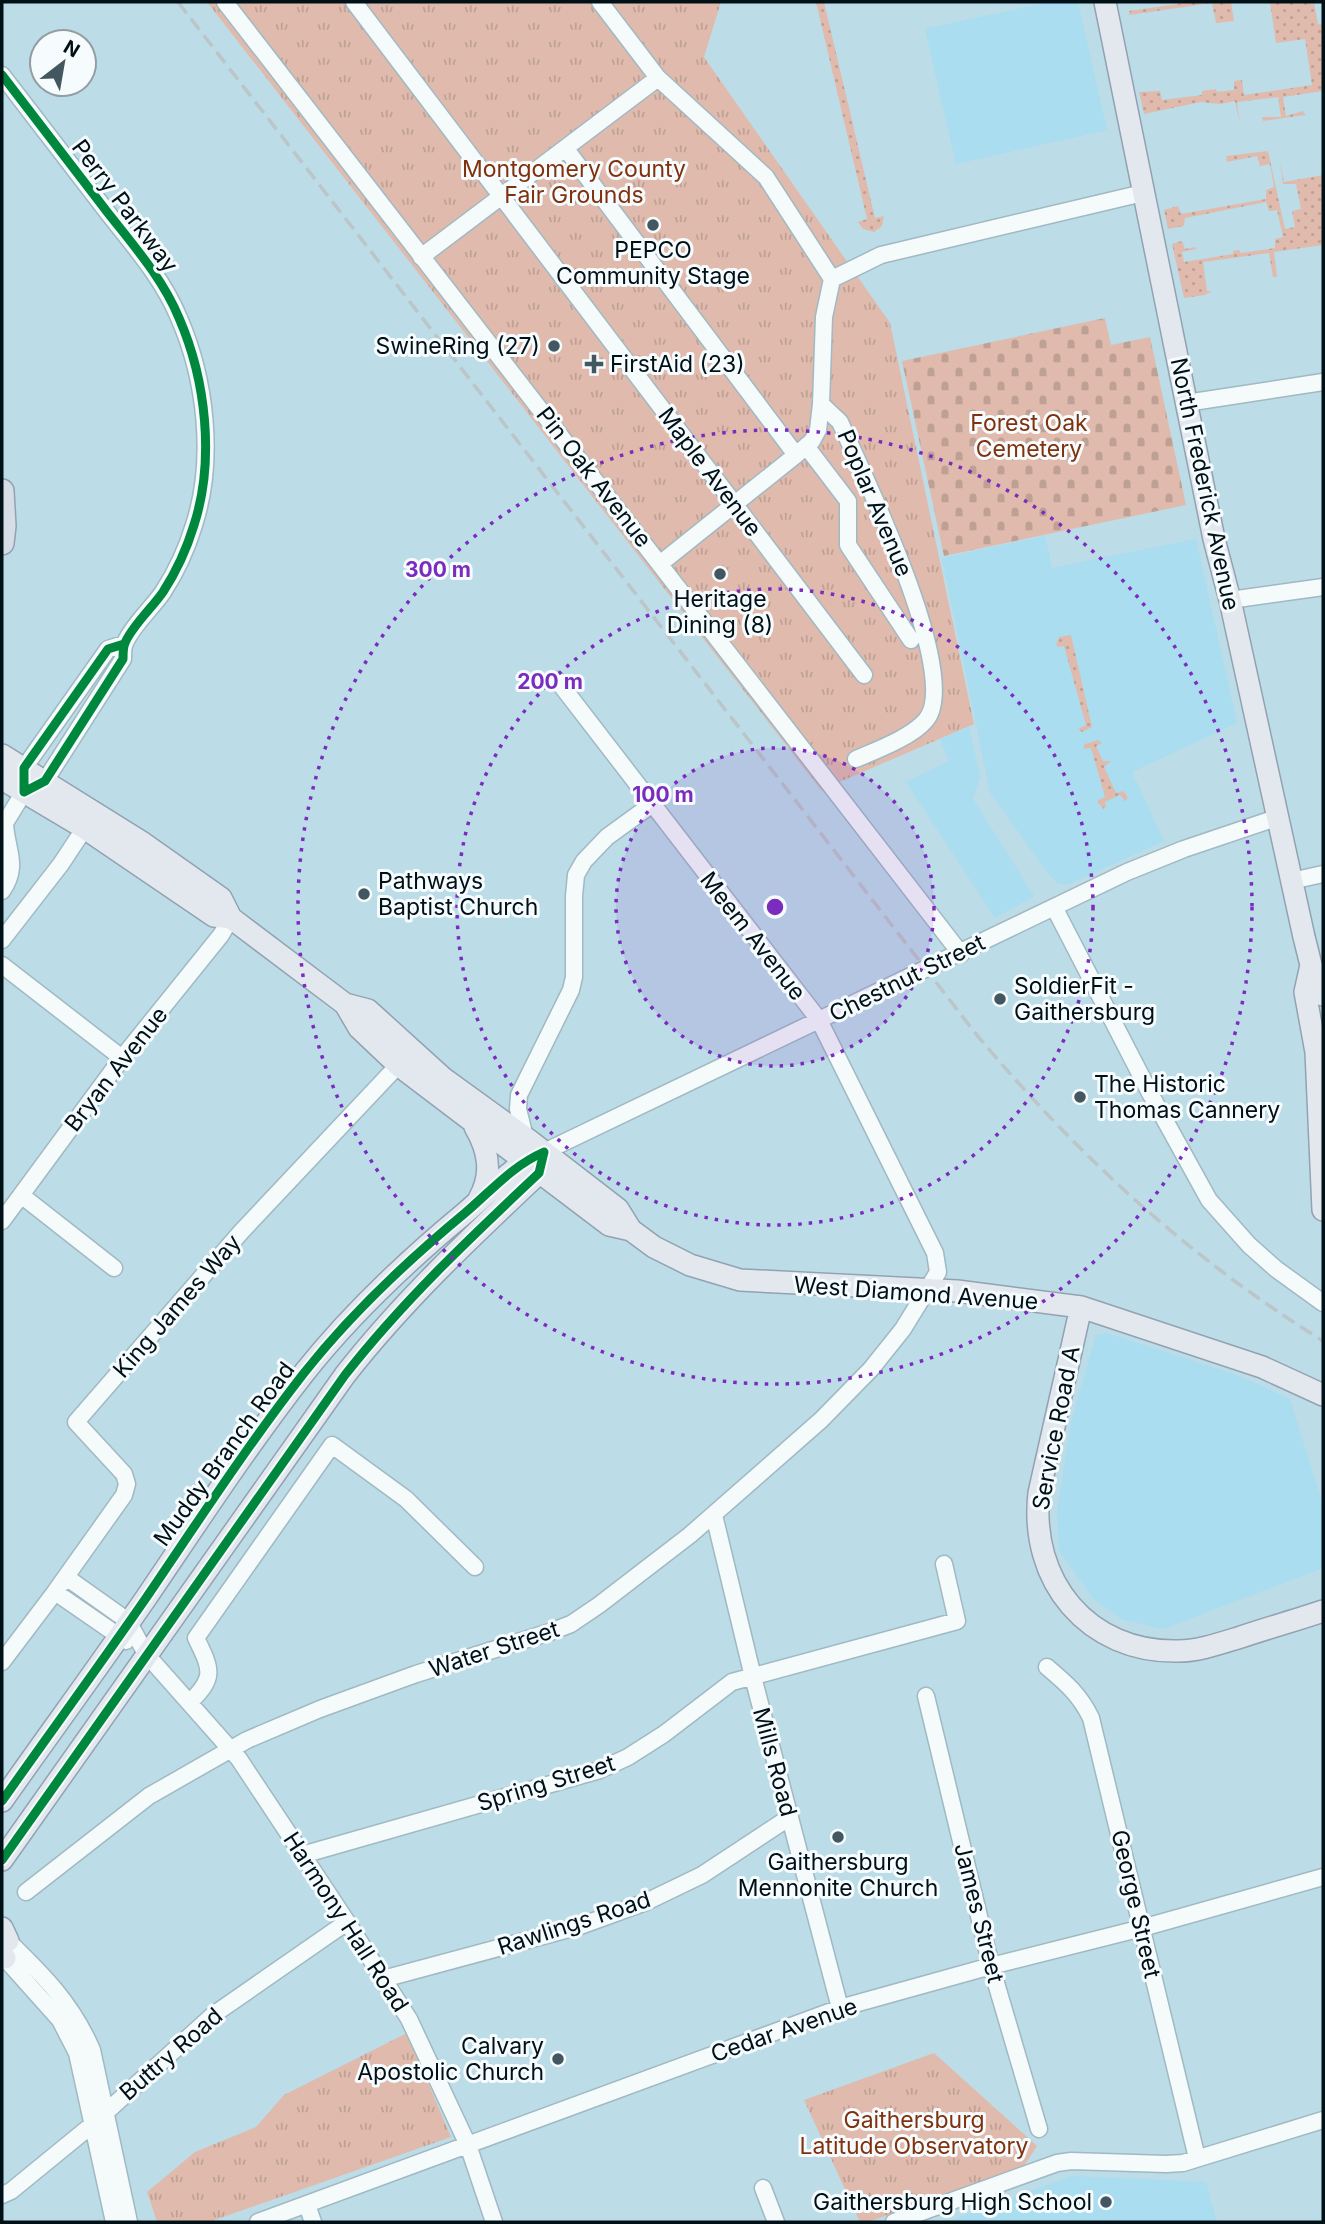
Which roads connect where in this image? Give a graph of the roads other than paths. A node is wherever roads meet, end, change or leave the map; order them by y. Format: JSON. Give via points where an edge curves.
{"nodes":[{"id":1,"x":225,"y":2,"type":"edge"},
{"id":2,"x":354,"y":2,"type":"edge"},
{"id":3,"x":600,"y":2,"type":"edge"},
{"id":4,"x":1104,"y":2,"type":"edge"},
{"id":5,"x":2,"y":75,"type":"edge"},
{"id":6,"x":658,"y":78,"type":"junction"},
{"id":7,"x":566,"y":149,"type":"junction"},
{"id":8,"x":1143,"y":193,"type":"junction"},
{"id":9,"x":502,"y":196,"type":"junction"},
{"id":10,"x":421,"y":257,"type":"junction"},
{"id":11,"x":832,"y":279,"type":"junction"},
{"id":12,"x":1323,"y":382,"type":"edge"},
{"id":13,"x":1186,"y":402,"type":"junction"},
{"id":14,"x":821,"y":404,"type":"junction"},
{"id":15,"x":801,"y":451,"type":"junction"},
{"id":16,"x":2,"y":491,"type":"edge"},
{"id":17,"x":734,"y":504,"type":"junction"},
{"id":18,"x":2,"y":543,"type":"edge"},
{"id":19,"x":661,"y":563,"type":"junction"},
{"id":20,"x":1323,"y":587,"type":"edge"},
{"id":21,"x":1230,"y":600,"type":"junction"},
{"id":22,"x":911,"y":640,"type":"dead end"},
{"id":23,"x":124,"y":644,"type":"junction"},
{"id":24,"x":864,"y":675,"type":"dead end"},
{"id":25,"x":557,"y":680,"type":"dead end"},
{"id":26,"x":2,"y":754,"type":"edge"},
{"id":27,"x":856,"y":759,"type":"dead end"},
{"id":28,"x":24,"y":768,"type":"junction"},
{"id":29,"x":2,"y":779,"type":"edge"},
{"id":30,"x":45,"y":781,"type":"junction"},
{"id":31,"x":24,"y":792,"type":"junction"},
{"id":32,"x":651,"y":805,"type":"junction"},
{"id":33,"x":1276,"y":818,"type":"junction"},
{"id":34,"x":90,"y":820,"type":"junction"},
{"id":35,"x":1323,"y":874,"type":"edge"},
{"id":36,"x":1291,"y":881,"type":"junction"},
{"id":37,"x":2,"y":891,"type":"edge"},
{"id":38,"x":1054,"y":907,"type":"junction"},
{"id":39,"x":231,"y":918,"type":"junction"},
{"id":40,"x":2,"y":940,"type":"edge"},
{"id":41,"x":961,"y":954,"type":"junction"},
{"id":42,"x":2,"y":965,"type":"edge"},
{"id":43,"x":1311,"y":965,"type":"junction"},
{"id":44,"x":1323,"y":995,"type":"edge"},
{"id":45,"x":819,"y":1020,"type":"junction"},
{"id":46,"x":122,"y":1058,"type":"junction"},
{"id":47,"x":405,"y":1058,"type":"junction"},
{"id":48,"x":519,"y":1095,"type":"junction"},
{"id":49,"x":476,"y":1114,"type":"junction"},
{"id":50,"x":525,"y":1137,"type":"junction"},
{"id":51,"x":535,"y":1162,"type":"junction"},
{"id":52,"x":21,"y":1195,"type":"junction"},
{"id":53,"x":477,"y":1203,"type":"junction"},
{"id":54,"x":1323,"y":1210,"type":"edge"},
{"id":55,"x":2,"y":1221,"type":"edge"},
{"id":56,"x":114,"y":1268,"type":"dead end"},
{"id":57,"x":928,"y":1289,"type":"junction"},
{"id":58,"x":1323,"y":1303,"type":"edge"},
{"id":59,"x":1081,"y":1307,"type":"junction"},
{"id":60,"x":1323,"y":1395,"type":"edge"},
{"id":61,"x":714,"y":1515,"type":"junction"},
{"id":62,"x":944,"y":1564,"type":"dead end"},
{"id":63,"x":475,"y":1567,"type":"dead end"},
{"id":64,"x":66,"y":1577,"type":"junction"},
{"id":65,"x":55,"y":1592,"type":"junction"},
{"id":66,"x":1323,"y":1611,"type":"edge"},
{"id":67,"x":123,"y":1629,"type":"junction"},
{"id":68,"x":146,"y":1654,"type":"junction"},
{"id":69,"x":2,"y":1662,"type":"edge"},
{"id":70,"x":1047,"y":1667,"type":"dead end"},
{"id":71,"x":753,"y":1677,"type":"junction"},
{"id":72,"x":926,"y":1696,"type":"dead end"},
{"id":73,"x":190,"y":1702,"type":"junction"},
{"id":74,"x":230,"y":1749,"type":"junction"},
{"id":75,"x":2,"y":1801,"type":"edge"},
{"id":76,"x":790,"y":1817,"type":"junction"},
{"id":77,"x":302,"y":1855,"type":"junction"},
{"id":78,"x":5,"y":1856,"type":"edge"},
{"id":79,"x":2,"y":1874,"type":"edge"},
{"id":80,"x":1323,"y":1877,"type":"edge"},
{"id":81,"x":26,"y":1892,"type":"dead end"},
{"id":82,"x":347,"y":1922,"type":"junction"},
{"id":83,"x":1142,"y":1928,"type":"junction"},
{"id":84,"x":3,"y":1946,"type":"edge"},
{"id":85,"x":991,"y":1966,"type":"junction"},
{"id":86,"x":383,"y":1979,"type":"junction"},
{"id":87,"x":840,"y":2008,"type":"junction"},
{"id":88,"x":99,"y":2119,"type":"junction"},
{"id":89,"x":1323,"y":2120,"type":"edge"},
{"id":90,"x":1039,"y":2129,"type":"dead end"},
{"id":91,"x":467,"y":2145,"type":"junction"},
{"id":92,"x":1197,"y":2158,"type":"junction"},
{"id":93,"x":763,"y":2188,"type":"dead end"},
{"id":94,"x":2,"y":2195,"type":"edge"},
{"id":95,"x":307,"y":2205,"type":"junction"},
{"id":96,"x":114,"y":2222,"type":"edge"},
{"id":97,"x":129,"y":2222,"type":"edge"},
{"id":98,"x":258,"y":2222,"type":"edge"},
{"id":99,"x":313,"y":2222,"type":"edge"},
{"id":100,"x":494,"y":2222,"type":"edge"},
{"id":101,"x":776,"y":2222,"type":"edge"},
{"id":102,"x":894,"y":2222,"type":"edge"}],
"edges":[{"from":1,"to":10,"type":"street","name":"Pin Oak Avenue"},
{"from":2,"to":9,"type":"street","name":"Maple Avenue"},
{"from":3,"to":6,"type":"street"},
{"from":4,"to":8,"type":"main road","name":"North Frederick Avenue"},
{"from":5,"to":23,"type":"street","name":"Perry Parkway","via":[[159,282],[180,318],[197,369],[206,443],[195,524],[164,590]]},
{"from":6,"to":7,"type":"street"},
{"from":6,"to":11,"type":"street","via":[[766,177]]},
{"from":7,"to":9,"type":"street"},
{"from":7,"to":15,"type":"street"},
{"from":8,"to":11,"type":"street","via":[[881,255]]},
{"from":8,"to":13,"type":"main road","name":"North Frederick Avenue"},
{"from":9,"to":10,"type":"street"},
{"from":9,"to":17,"type":"street","name":"Maple Avenue"},
{"from":10,"to":19,"type":"street","name":"Pin Oak Avenue"},
{"from":11,"to":14,"type":"street","name":"Poplar Avenue","via":[[824,317]]},
{"from":12,"to":13,"type":"street"},
{"from":13,"to":21,"type":"main road","name":"North Frederick Avenue"},
{"from":14,"to":15,"type":"street","via":[[818,430]]},
{"from":14,"to":27,"type":"street","name":"Poplar Avenue","via":[[841,422],[908,582],[934,672],[936,694],[927,719]]},
{"from":15,"to":17,"type":"street"},
{"from":15,"to":22,"type":"street","via":[[848,501],[848,545]]},
{"from":16,"to":18,"type":"highway"},
{"from":17,"to":19,"type":"street"},
{"from":17,"to":24,"type":"street","name":"Maple Avenue"},
{"from":19,"to":41,"type":"street","name":"Pin Oak Avenue"},
{"from":20,"to":21,"type":"street"},
{"from":21,"to":33,"type":"main road","name":"North Frederick Avenue"},
{"from":23,"to":28,"type":"street","name":"Perry Parkway","via":[[108,649]]},
{"from":23,"to":30,"type":"street","name":"Perry Parkway","via":[[123,659]]},
{"from":25,"to":32,"type":"street","name":"Meem Avenue"},
{"from":26,"to":28,"type":"main road","name":"West Diamond Avenue"},
{"from":28,"to":30,"type":"main road","name":"West Diamond Avenue"},
{"from":28,"to":31,"type":"street"},
{"from":29,"to":31,"type":"main road","name":"West Diamond Avenue"},
{"from":30,"to":31,"type":"street","name":"Perry Parkway"},
{"from":30,"to":34,"type":"main road","name":"West Diamond Avenue"},
{"from":31,"to":34,"type":"main road","name":"West Diamond Avenue"},
{"from":31,"to":37,"type":"street","via":[[5,823],[12,865]]},
{"from":32,"to":45,"type":"street","name":"Meem Avenue"},
{"from":32,"to":48,"type":"street","via":[[607,837],[576,875],[571,990]]},
{"from":33,"to":36,"type":"main road","name":"North Frederick Avenue"},
{"from":33,"to":38,"type":"street","name":"Chestnut Street","via":[[1148,863]]},
{"from":34,"to":39,"type":"main road","name":"West Diamond Avenue","via":[[221,898]]},
{"from":34,"to":40,"type":"street"},
{"from":35,"to":36,"type":"street"},
{"from":36,"to":43,"type":"main road","name":"North Frederick Avenue"},
{"from":38,"to":41,"type":"street","name":"Chestnut Street"},
{"from":38,"to":58,"type":"street","via":[[1209,1200],[1248,1245]]},
{"from":39,"to":46,"type":"street","name":"Bryan Avenue"},
{"from":39,"to":47,"type":"main road","name":"West Diamond Avenue","via":[[345,1004],[359,1028]]},
{"from":41,"to":45,"type":"street","name":"Chestnut Street"},
{"from":42,"to":46,"type":"street"},
{"from":43,"to":44,"type":"main road","name":"North Frederick Avenue"},
{"from":43,"to":54,"type":"main road","name":"North Frederick Avenue","via":[[1305,992],[1316,1052]]},
{"from":45,"to":51,"type":"street","name":"Chestnut Street"},
{"from":45,"to":57,"type":"street","name":"Meem Avenue","via":[[934,1253],[938,1272]]},
{"from":46,"to":52,"type":"street","name":"Bryan Avenue"},
{"from":47,"to":49,"type":"main road","name":"West Diamond Avenue"},
{"from":47,"to":64,"type":"street","name":"King James Way","via":[[241,1232],[76,1422],[124,1474],[127,1484],[124,1495]]},
{"from":48,"to":49,"type":"street"},
{"from":48,"to":50,"type":"street"},
{"from":49,"to":50,"type":"main road","name":"West Diamond Avenue"},
{"from":49,"to":51,"type":"main road","name":"West Diamond Avenue"},
{"from":49,"to":53,"type":"main road","via":[[489,1162]]},
{"from":50,"to":51,"type":"main road","name":"West Diamond Avenue"},
{"from":51,"to":53,"type":"main road","name":"Muddy Branch Road"},
{"from":51,"to":57,"type":"main road","name":"West Diamond Avenue","via":[[618,1209],[631,1230],[705,1271],[740,1280]]},
{"from":51,"to":68,"type":"main road","via":[[374,1337]]},
{"from":52,"to":55,"type":"street","name":"Bryan Avenue"},
{"from":52,"to":56,"type":"street"},
{"from":53,"to":67,"type":"main road","name":"Muddy Branch Road","via":[[387,1284],[304,1373]]},
{"from":57,"to":59,"type":"main road","name":"West Diamond Avenue"},
{"from":57,"to":61,"type":"street","name":"Water Street","via":[[903,1329],[849,1394]]},
{"from":59,"to":60,"type":"main road","name":"West Diamond Avenue","via":[[1262,1367]]},
{"from":59,"to":66,"type":"main road","name":"Service Road A","via":[[1037,1514],[1048,1572],[1075,1611],[1122,1643],[1147,1650],[1180,1651]]},
{"from":61,"to":71,"type":"street","name":"Mills Road"},
{"from":61,"to":74,"type":"street","name":"Water Street","via":[[571,1624],[416,1674]]},
{"from":62,"to":71,"type":"street","name":"Spring Street","via":[[957,1621]]},
{"from":63,"to":73,"type":"street","via":[[406,1499],[332,1445],[197,1638],[210,1678]]},
{"from":64,"to":65,"type":"street","name":"King James Way"},
{"from":64,"to":67,"type":"street"},
{"from":65,"to":67,"type":"street"},
{"from":65,"to":69,"type":"street","name":"King James Way"},
{"from":67,"to":68,"type":"street"},
{"from":67,"to":75,"type":"main road","name":"Muddy Branch Road"},
{"from":68,"to":73,"type":"street","name":"Harmony Hall Road"},
{"from":68,"to":78,"type":"main road"},
{"from":70,"to":83,"type":"street","name":"George Street","via":[[1073,1688],[1091,1718]]},
{"from":71,"to":76,"type":"street","name":"Mills Road"},
{"from":71,"to":77,"type":"street","name":"Spring Street","via":[[732,1682],[664,1734],[600,1770]]},
{"from":72,"to":85,"type":"street","name":"James Street"},
{"from":73,"to":74,"type":"street","name":"Harmony Hall Road"},
{"from":74,"to":77,"type":"street","name":"Harmony Hall Road"},
{"from":74,"to":81,"type":"street","name":"Water Street","via":[[149,1796]]},
{"from":76,"to":86,"type":"street","name":"Rawlings Road","via":[[702,1875],[646,1902],[580,1926]]},
{"from":76,"to":87,"type":"street","name":"Mills Road"},
{"from":77,"to":82,"type":"street","name":"Harmony Hall Road"},
{"from":78,"to":79,"type":"main road"},
{"from":80,"to":83,"type":"street","name":"Cedar Avenue"},
{"from":82,"to":86,"type":"street","name":"Harmony Hall Road"},
{"from":82,"to":88,"type":"street","name":"Buttry Road","via":[[213,2015]]},
{"from":83,"to":85,"type":"street","name":"Cedar Avenue"},
{"from":83,"to":92,"type":"street","name":"George Street"},
{"from":84,"to":88,"type":"street","via":[[58,1994],[83,2029],[92,2050]]},
{"from":85,"to":87,"type":"street","name":"Cedar Avenue"},
{"from":85,"to":90,"type":"street","name":"James Street"},
{"from":86,"to":91,"type":"street","name":"Harmony Hall Road","via":[[409,2019]]},
{"from":87,"to":91,"type":"street","name":"Cedar Avenue"},
{"from":88,"to":94,"type":"street","name":"Buttry Road"},
{"from":88,"to":96,"type":"street"},
{"from":88,"to":97,"type":"street"},
{"from":89,"to":92,"type":"street"},
{"from":91,"to":95,"type":"street","name":"Cedar Avenue"},
{"from":91,"to":100,"type":"street","name":"Harmony Hall Road"},
{"from":92,"to":102,"type":"street","via":[[1166,2164],[1070,2161]]},
{"from":93,"to":101,"type":"street"},
{"from":95,"to":98,"type":"street","name":"Cedar Avenue"},
{"from":95,"to":99,"type":"street"}]}
